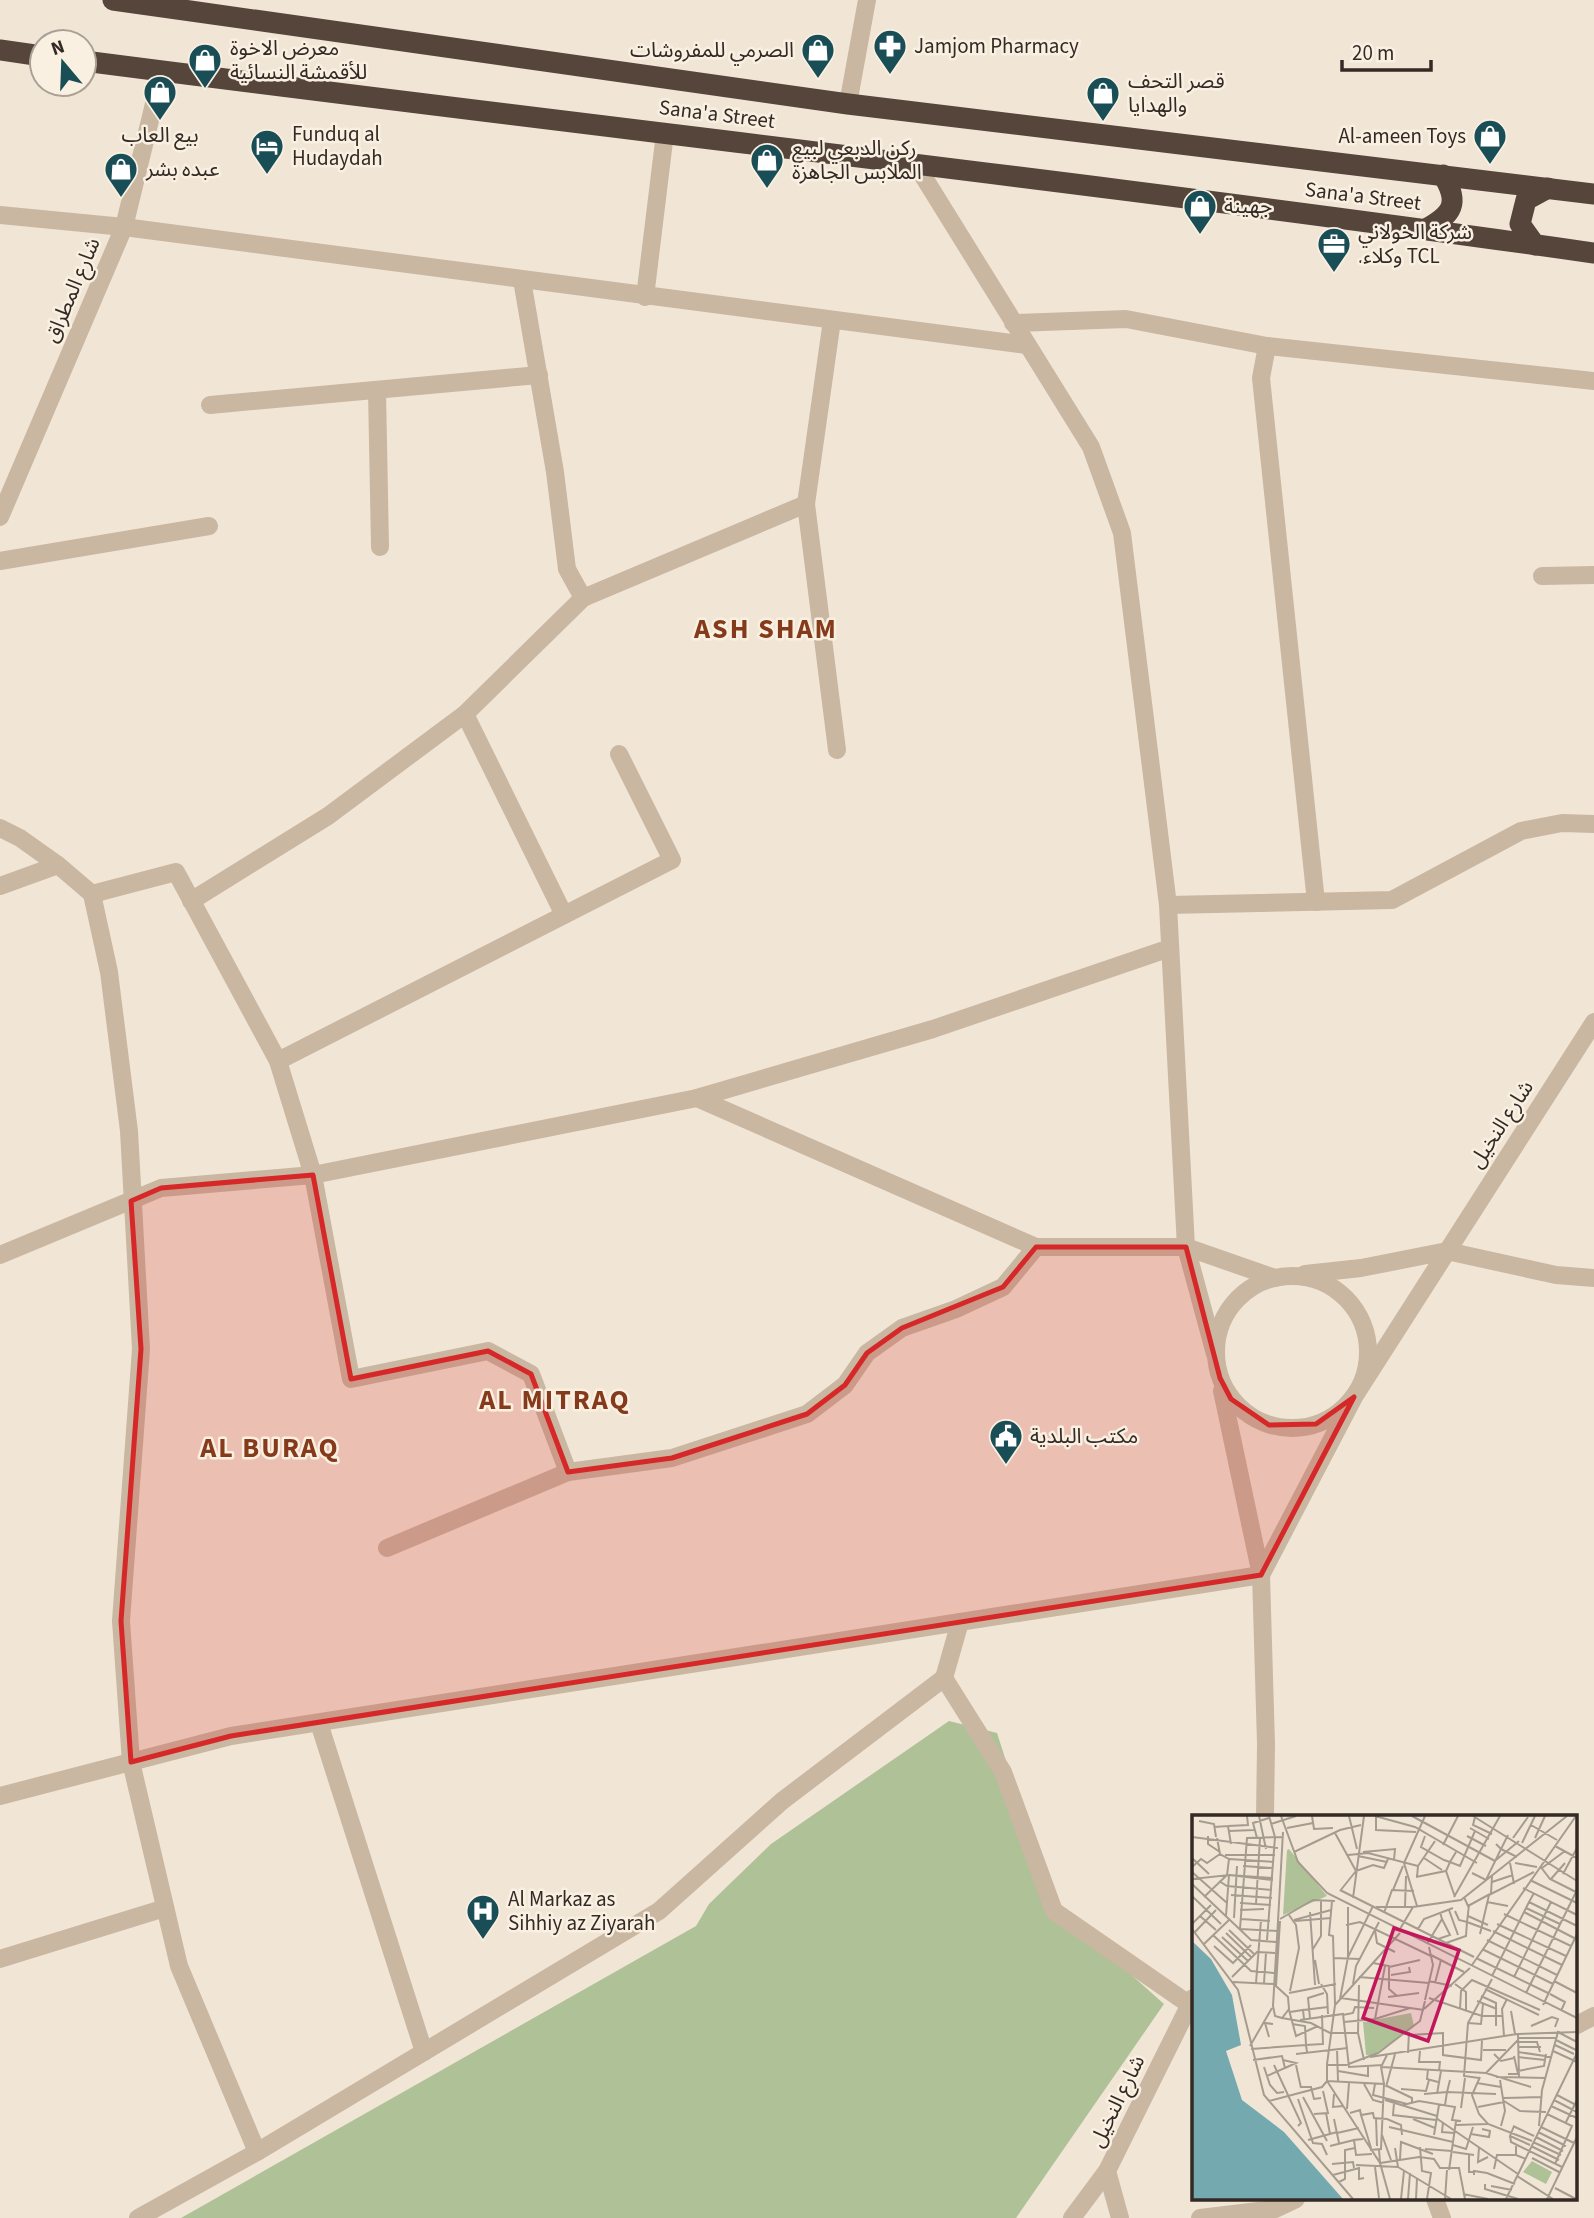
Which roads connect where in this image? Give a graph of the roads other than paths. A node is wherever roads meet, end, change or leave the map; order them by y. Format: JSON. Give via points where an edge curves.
{"nodes":[{"id":1,"x":113,"y":0,"type":"edge"},
{"id":2,"x":867,"y":0,"type":"edge"},
{"id":3,"x":135,"y":1,"type":"edge"},
{"id":4,"x":211,"y":6,"type":"edge"},
{"id":5,"x":0,"y":50,"type":"edge"},
{"id":6,"x":28,"y":54,"type":"edge"},
{"id":7,"x":98,"y":63,"type":"edge"},
{"id":8,"x":162,"y":71,"type":"junction"},
{"id":9,"x":848,"y":104,"type":"junction"},
{"id":10,"x":665,"y":133,"type":"junction"},
{"id":11,"x":915,"y":163,"type":"junction"},
{"id":12,"x":1443,"y":175,"type":"junction"},
{"id":13,"x":1548,"y":188,"type":"junction"},
{"id":14,"x":1594,"y":194,"type":"edge"},
{"id":15,"x":0,"y":215,"type":"edge"},
{"id":16,"x":124,"y":227,"type":"junction"},
{"id":17,"x":1426,"y":229,"type":"junction"},
{"id":18,"x":1535,"y":245,"type":"junction"},
{"id":19,"x":1594,"y":253,"type":"edge"},
{"id":20,"x":522,"y":280,"type":"junction"},
{"id":21,"x":645,"y":297,"type":"junction"},
{"id":22,"x":832,"y":320,"type":"junction"},
{"id":23,"x":1013,"y":323,"type":"junction"},
{"id":24,"x":1027,"y":345,"type":"junction"},
{"id":25,"x":1267,"y":346,"type":"junction"},
{"id":26,"x":539,"y":375,"type":"junction"},
{"id":27,"x":1594,"y":381,"type":"edge"},
{"id":28,"x":377,"y":390,"type":"junction"},
{"id":29,"x":210,"y":405,"type":"dead end"},
{"id":30,"x":806,"y":504,"type":"junction"},
{"id":31,"x":0,"y":517,"type":"edge"},
{"id":32,"x":209,"y":527,"type":"dead end"},
{"id":33,"x":380,"y":547,"type":"dead end"},
{"id":34,"x":0,"y":561,"type":"edge"},
{"id":35,"x":1594,"y":575,"type":"edge"},
{"id":36,"x":1542,"y":576,"type":"dead end"},
{"id":37,"x":583,"y":598,"type":"junction"},
{"id":38,"x":465,"y":715,"type":"junction"},
{"id":39,"x":837,"y":750,"type":"dead end"},
{"id":40,"x":620,"y":754,"type":"dead end"},
{"id":41,"x":1594,"y":824,"type":"edge"},
{"id":42,"x":0,"y":828,"type":"edge"},
{"id":43,"x":58,"y":865,"type":"junction"},
{"id":44,"x":0,"y":886,"type":"edge"},
{"id":45,"x":92,"y":894,"type":"junction"},
{"id":46,"x":191,"y":901,"type":"junction"},
{"id":47,"x":1316,"y":902,"type":"junction"},
{"id":48,"x":1168,"y":905,"type":"junction"},
{"id":49,"x":564,"y":915,"type":"junction"},
{"id":50,"x":1170,"y":948,"type":"junction"},
{"id":51,"x":1594,"y":1022,"type":"edge"},
{"id":52,"x":278,"y":1061,"type":"junction"},
{"id":53,"x":697,"y":1098,"type":"junction"},
{"id":54,"x":313,"y":1175,"type":"junction"},
{"id":55,"x":131,"y":1201,"type":"junction"},
{"id":56,"x":1036,"y":1247,"type":"junction"},
{"id":57,"x":1186,"y":1247,"type":"junction"},
{"id":58,"x":1447,"y":1251,"type":"junction"},
{"id":59,"x":0,"y":1255,"type":"edge"},
{"id":60,"x":1284,"y":1277,"type":"junction"},
{"id":61,"x":1594,"y":1278,"type":"edge"},
{"id":62,"x":1215,"y":1354,"type":"junction"},
{"id":63,"x":1220,"y":1378,"type":"junction"},
{"id":64,"x":1354,"y":1397,"type":"junction"},
{"id":65,"x":568,"y":1472,"type":"junction"},
{"id":66,"x":387,"y":1548,"type":"dead end"},
{"id":67,"x":1261,"y":1575,"type":"junction"},
{"id":68,"x":960,"y":1622,"type":"junction"},
{"id":69,"x":944,"y":1678,"type":"junction"},
{"id":70,"x":319,"y":1723,"type":"junction"},
{"id":71,"x":131,"y":1762,"type":"junction"},
{"id":72,"x":0,"y":1796,"type":"edge"},
{"id":73,"x":1265,"y":1815,"type":"edge"},
{"id":74,"x":165,"y":1908,"type":"junction"},
{"id":75,"x":0,"y":1959,"type":"edge"},
{"id":76,"x":1191,"y":2001,"type":"edge"},
{"id":77,"x":1594,"y":2016,"type":"edge"},
{"id":78,"x":1576,"y":2025,"type":"edge"},
{"id":79,"x":424,"y":2052,"type":"junction"},
{"id":80,"x":257,"y":2152,"type":"junction"},
{"id":81,"x":1107,"y":2171,"type":"junction"},
{"id":82,"x":1294,"y":2200,"type":"edge"},
{"id":83,"x":1435,"y":2200,"type":"edge"},
{"id":84,"x":138,"y":2218,"type":"edge"},
{"id":85,"x":1072,"y":2218,"type":"edge"},
{"id":86,"x":1120,"y":2218,"type":"edge"},
{"id":87,"x":1200,"y":2218,"type":"edge"},
{"id":88,"x":1442,"y":2218,"type":"edge"}],
"edges":[{"from":1,"to":3,"type":"highway","name":"Sana'a Street"},
{"from":2,"to":9,"type":"street"},
{"from":3,"to":4,"type":"highway","name":"Sana'a Street"},
{"from":4,"to":9,"type":"highway","name":"Sana'a Street"},
{"from":5,"to":6,"type":"highway"},
{"from":7,"to":8,"type":"highway","name":"Sana'a Street"},
{"from":8,"to":10,"type":"highway","name":"Sana'a Street"},
{"from":8,"to":16,"type":"street","name":"شارع المطراق"},
{"from":9,"to":12,"type":"highway","name":"Sana'a Street"},
{"from":10,"to":11,"type":"highway","name":"Sana'a Street"},
{"from":10,"to":21,"type":"street"},
{"from":11,"to":17,"type":"highway","name":"Sana'a Street"},
{"from":11,"to":23,"type":"street"},
{"from":12,"to":13,"type":"highway","name":"Sana'a Street"},
{"from":12,"to":17,"type":"highway","via":[[1453,202],[1444,219]]},
{"from":13,"to":14,"type":"highway","name":"Sana'a Street"},
{"from":13,"to":18,"type":"highway","via":[[1526,200],[1520,224]]},
{"from":15,"to":16,"type":"street"},
{"from":16,"to":20,"type":"street"},
{"from":16,"to":31,"type":"street","name":"شارع المطراق"},
{"from":17,"to":18,"type":"highway","name":"Sana'a Street"},
{"from":18,"to":19,"type":"highway","name":"Sana'a Street"},
{"from":20,"to":21,"type":"street"},
{"from":20,"to":26,"type":"street"},
{"from":21,"to":22,"type":"street"},
{"from":22,"to":24,"type":"street"},
{"from":22,"to":30,"type":"street"},
{"from":23,"to":24,"type":"street"},
{"from":23,"to":25,"type":"street","via":[[1126,319]]},
{"from":24,"to":48,"type":"street","via":[[1091,447],[1122,533]]},
{"from":25,"to":27,"type":"street"},
{"from":25,"to":47,"type":"street","via":[[1261,378]]},
{"from":26,"to":28,"type":"street"},
{"from":26,"to":37,"type":"street","via":[[567,569]]},
{"from":28,"to":29,"type":"street"},
{"from":28,"to":33,"type":"street"},
{"from":30,"to":37,"type":"street"},
{"from":30,"to":39,"type":"street"},
{"from":32,"to":34,"type":"street"},
{"from":35,"to":36,"type":"street"},
{"from":37,"to":38,"type":"street"},
{"from":38,"to":46,"type":"street","via":[[328,816]]},
{"from":38,"to":49,"type":"street"},
{"from":40,"to":49,"type":"street","via":[[672,860]]},
{"from":41,"to":47,"type":"street","via":[[1562,823],[1521,831],[1392,900]]},
{"from":42,"to":43,"type":"street"},
{"from":43,"to":44,"type":"street"},
{"from":43,"to":45,"type":"street"},
{"from":45,"to":46,"type":"street","via":[[176,872]]},
{"from":45,"to":55,"type":"street","via":[[109,972],[129,1130]]},
{"from":46,"to":52,"type":"street"},
{"from":47,"to":48,"type":"street"},
{"from":48,"to":50,"type":"street"},
{"from":49,"to":52,"type":"street"},
{"from":50,"to":53,"type":"street","via":[[933,1029]]},
{"from":50,"to":57,"type":"street"},
{"from":51,"to":58,"type":"street","name":"شارع النخيل"},
{"from":52,"to":54,"type":"street"},
{"from":53,"to":54,"type":"street"},
{"from":53,"to":56,"type":"street"},
{"from":54,"to":55,"type":"street","via":[[161,1188]]},
{"from":54,"to":65,"type":"street","via":[[351,1379],[488,1351],[531,1374]]},
{"from":55,"to":59,"type":"street"},
{"from":55,"to":71,"type":"street","via":[[141,1349],[121,1621]]},
{"from":56,"to":57,"type":"street"},
{"from":56,"to":65,"type":"street","via":[[1003,1287],[902,1328],[867,1353],[845,1385],[807,1414],[672,1458]]},
{"from":57,"to":60,"type":"street"},
{"from":57,"to":62,"type":"street"},
{"from":58,"to":60,"type":"street"},
{"from":58,"to":61,"type":"street","via":[[1556,1275]]},
{"from":58,"to":64,"type":"street","name":"شارع النخيل"},
{"from":60,"to":62,"type":"street","via":[[1250,1288],[1231,1306],[1219,1329]]},
{"from":60,"to":64,"type":"street","via":[[1320,1281],[1343,1296],[1361,1317],[1368,1344],[1366,1371]]},
{"from":62,"to":63,"type":"street"},
{"from":63,"to":64,"type":"street","via":[[1231,1399],[1248,1416],[1293,1429],[1337,1413]]},
{"from":63,"to":67,"type":"street"},
{"from":64,"to":67,"type":"street"},
{"from":65,"to":66,"type":"street"},
{"from":67,"to":68,"type":"street"},
{"from":67,"to":73,"type":"street"},
{"from":68,"to":69,"type":"street"},
{"from":68,"to":70,"type":"street"},
{"from":69,"to":76,"type":"street","via":[[1003,1772],[1054,1911]]},
{"from":69,"to":79,"type":"street","via":[[782,1801],[659,1911]]},
{"from":70,"to":71,"type":"street","via":[[231,1736]]},
{"from":70,"to":79,"type":"street"},
{"from":71,"to":72,"type":"street"},
{"from":71,"to":74,"type":"street"},
{"from":74,"to":75,"type":"street"},
{"from":74,"to":80,"type":"street","via":[[179,1966]]},
{"from":76,"to":81,"type":"street","name":"شارع النخيل"},
{"from":77,"to":78,"type":"street"},
{"from":79,"to":80,"type":"street"},
{"from":80,"to":84,"type":"street"},
{"from":81,"to":85,"type":"street","name":"شارع النخيل"},
{"from":81,"to":86,"type":"street"},
{"from":82,"to":87,"type":"street","via":[[1275,2209]]},
{"from":83,"to":88,"type":"street"}]}
